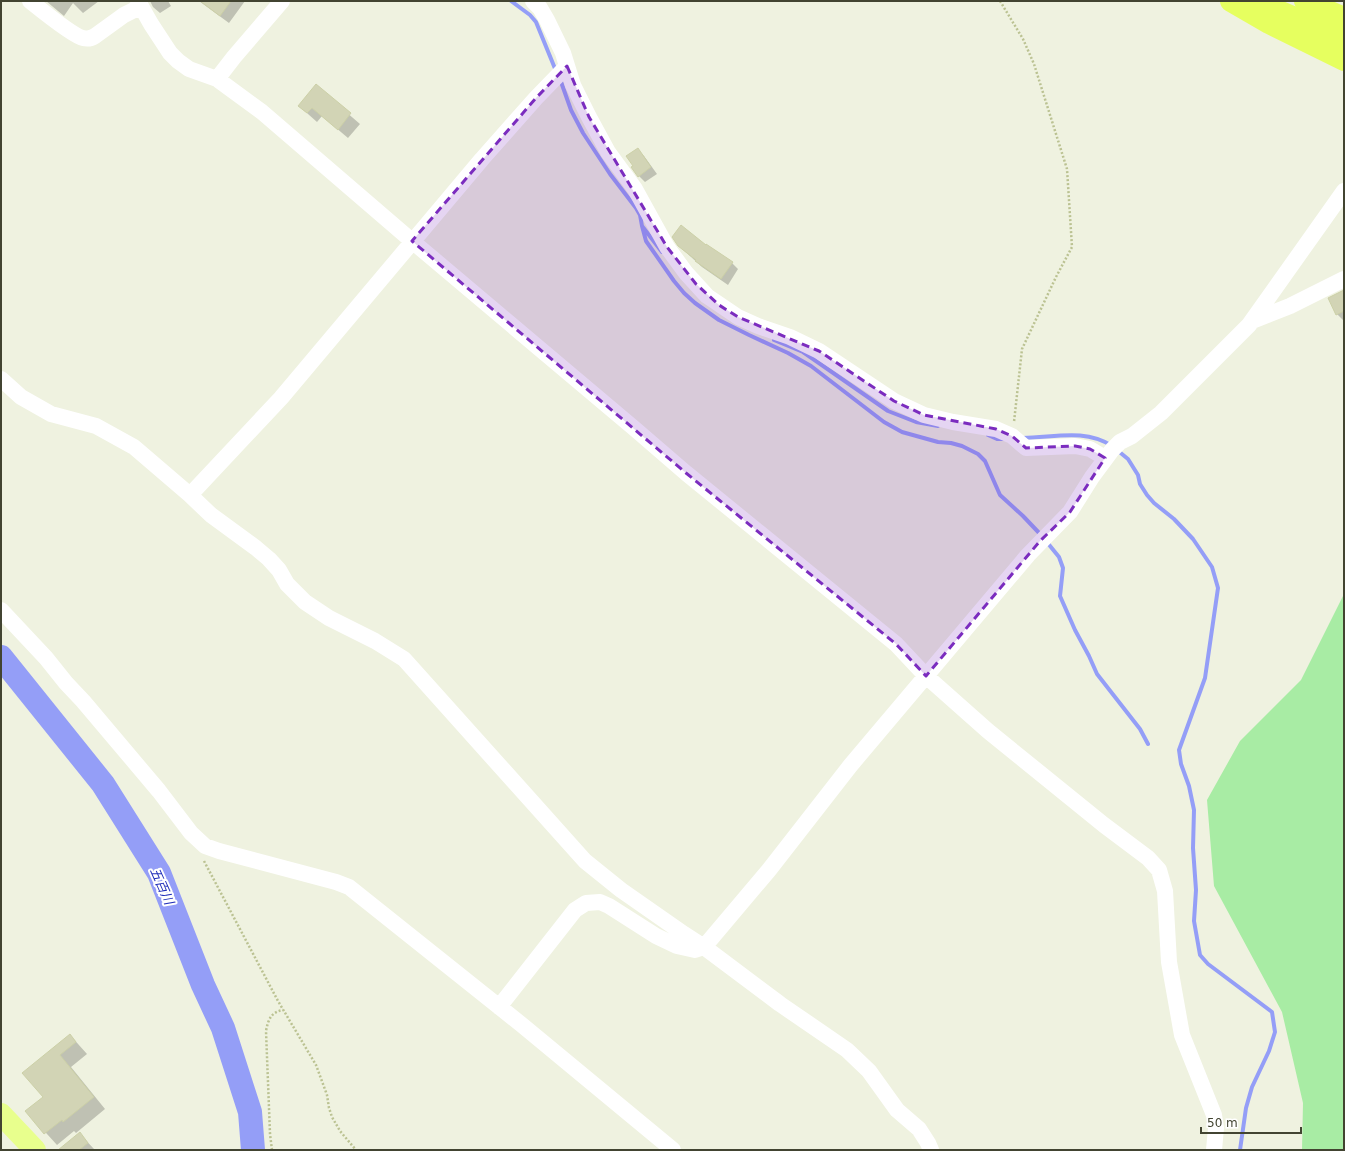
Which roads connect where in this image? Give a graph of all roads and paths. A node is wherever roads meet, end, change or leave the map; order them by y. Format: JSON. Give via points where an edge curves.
{"nodes":[{"id":1,"x":30,"y":1,"type":"edge"},
{"id":2,"x":282,"y":1,"type":"edge"},
{"id":3,"x":532,"y":1,"type":"edge"},
{"id":4,"x":1000,"y":1,"type":"edge"},
{"id":5,"x":1231,"y":1,"type":"edge"},
{"id":6,"x":1254,"y":1,"type":"edge"},
{"id":7,"x":1305,"y":1,"type":"edge"},
{"id":8,"x":139,"y":4,"type":"edge"},
{"id":9,"x":1344,"y":18,"type":"edge"},
{"id":10,"x":1344,"y":39,"type":"edge"},
{"id":11,"x":1344,"y":60,"type":"edge"},
{"id":12,"x":567,"y":66,"type":"junction"},
{"id":13,"x":217,"y":79,"type":"junction"},
{"id":14,"x":1344,"y":191,"type":"edge"},
{"id":15,"x":412,"y":241,"type":"junction"},
{"id":16,"x":1344,"y":279,"type":"edge"},
{"id":17,"x":1252,"y":321,"type":"junction"},
{"id":18,"x":1,"y":379,"type":"edge"},
{"id":19,"x":1012,"y":436,"type":"junction"},
{"id":20,"x":1105,"y":458,"type":"junction"},
{"id":21,"x":190,"y":495,"type":"junction"},
{"id":22,"x":1,"y":610,"type":"edge"},
{"id":23,"x":926,"y":676,"type":"junction"},
{"id":24,"x":201,"y":843,"type":"junction"},
{"id":25,"x":704,"y":947,"type":"junction"},
{"id":26,"x":499,"y":1007,"type":"junction"},
{"id":27,"x":283,"y":1010,"type":"junction"},
{"id":28,"x":1,"y":1114,"type":"edge"},
{"id":29,"x":35,"y":1150,"type":"edge"},
{"id":30,"x":272,"y":1150,"type":"edge"},
{"id":31,"x":356,"y":1150,"type":"edge"},
{"id":32,"x":673,"y":1150,"type":"edge"},
{"id":33,"x":931,"y":1150,"type":"edge"},
{"id":34,"x":1214,"y":1150,"type":"edge"}],
"edges":[{"from":1,"to":8,"type":"street","via":[[83,38],[96,36]]},
{"from":2,"to":13,"type":"street"},
{"from":3,"to":12,"type":"street","via":[[547,20]]},
{"from":4,"to":19,"type":"path","via":[[1023,39],[1034,64],[1067,169],[1072,247],[1022,348]]},
{"from":5,"to":11,"type":"highway"},
{"from":6,"to":10,"type":"highway"},
{"from":7,"to":9,"type":"highway"},
{"from":8,"to":13,"type":"street","via":[[178,61],[189,70]]},
{"from":12,"to":15,"type":"street"},
{"from":12,"to":19,"type":"street","via":[[573,85],[608,152],[635,189],[667,247],[707,296],[738,317],[819,351],[889,397],[924,415],[996,429]]},
{"from":13,"to":15,"type":"street","via":[[262,112]]},
{"from":14,"to":17,"type":"street"},
{"from":15,"to":21,"type":"street","via":[[281,398]]},
{"from":15,"to":23,"type":"street","via":[[614,410],[686,474],[896,644]]},
{"from":16,"to":17,"type":"street","via":[[1290,306]]},
{"from":17,"to":20,"type":"street","via":[[1161,413],[1132,436],[1120,442]]},
{"from":18,"to":21,"type":"street","via":[[21,397],[51,414],[96,426],[134,447]]},
{"from":19,"to":20,"type":"street","via":[[1026,448],[1075,446],[1090,449]]},
{"from":20,"to":23,"type":"street","via":[[1070,512],[1036,546]]},
{"from":21,"to":25,"type":"street","via":[[211,515],[269,559],[287,584],[305,602],[404,659],[585,861],[627,894]]},
{"from":22,"to":24,"type":"street","via":[[83,701]]},
{"from":23,"to":25,"type":"street"},
{"from":23,"to":34,"type":"street","via":[[988,730],[1148,858],[1159,870],[1165,891],[1169,962],[1182,1035],[1214,1114]]},
{"from":24,"to":26,"type":"street","via":[[219,851],[336,882],[349,888]]},
{"from":24,"to":27,"type":"path","via":[[203,860]]},
{"from":25,"to":26,"type":"street","via":[[695,950],[677,946],[656,936],[609,906],[600,902],[586,903],[575,910]]},
{"from":25,"to":33,"type":"street","via":[[855,1056],[869,1071],[896,1110],[918,1129]]},
{"from":26,"to":32,"type":"street"},
{"from":27,"to":30,"type":"path","via":[[271,1016],[266,1031]]},
{"from":27,"to":31,"type":"path","via":[[316,1065],[332,1117]]},
{"from":28,"to":29,"type":"main road"}]}
